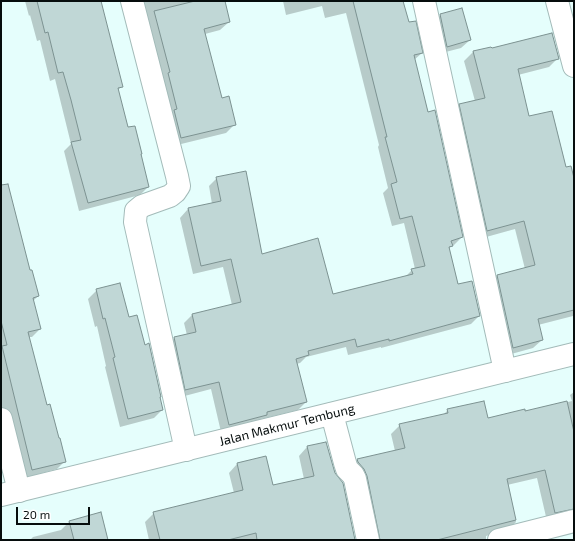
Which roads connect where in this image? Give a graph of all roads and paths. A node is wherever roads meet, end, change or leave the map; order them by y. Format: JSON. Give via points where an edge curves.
{"nodes":[{"id":1,"x":132,"y":1,"type":"edge"},
{"id":2,"x":424,"y":1,"type":"edge"},
{"id":3,"x":557,"y":1,"type":"edge"},
{"id":4,"x":574,"y":66,"type":"edge"},
{"id":5,"x":574,"y":354,"type":"edge"},
{"id":6,"x":505,"y":371,"type":"junction"},
{"id":7,"x":332,"y":414,"type":"junction"},
{"id":8,"x":1,"y":420,"type":"edge"},
{"id":9,"x":186,"y":450,"type":"junction"},
{"id":10,"x":10,"y":493,"type":"edge"},
{"id":11,"x":574,"y":521,"type":"edge"},
{"id":12,"x":368,"y":540,"type":"edge"},
{"id":13,"x":499,"y":540,"type":"edge"}],
"edges":[{"from":1,"to":9,"type":"street","via":[[179,186],[170,196],[142,206],[136,211],[135,222]]},
{"from":2,"to":6,"type":"street"},
{"from":3,"to":4,"type":"street"},
{"from":5,"to":6,"type":"street","name":"Jalan Makmur Tembung"},
{"from":6,"to":7,"type":"street","name":"Jalan Makmur Tembung"},
{"from":7,"to":9,"type":"street","name":"Jalan Makmur Tembung"},
{"from":7,"to":12,"type":"street","via":[[347,469],[355,479]]},
{"from":8,"to":10,"type":"street"},
{"from":9,"to":10,"type":"street","name":"Jalan Makmur Tembung"},
{"from":11,"to":13,"type":"street"}]}
